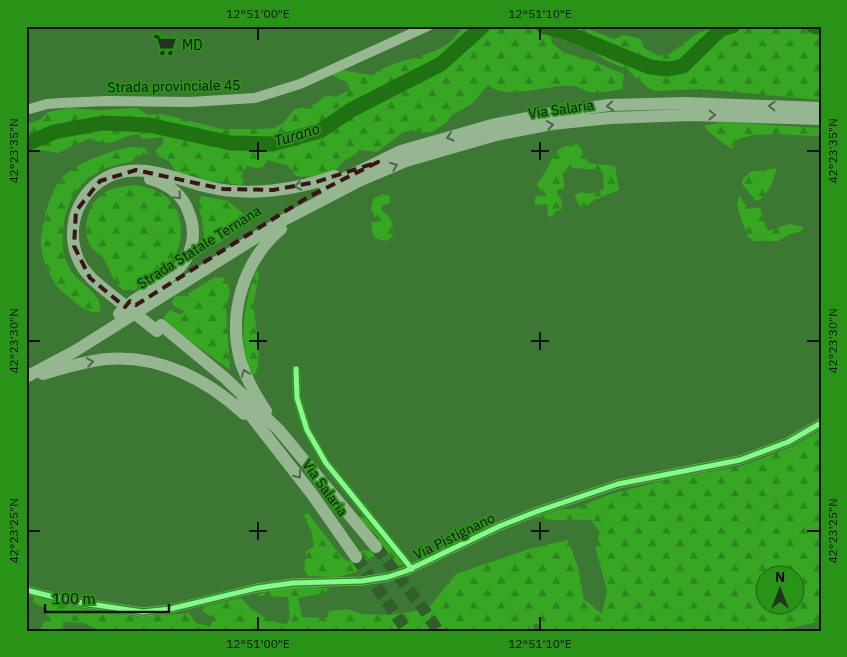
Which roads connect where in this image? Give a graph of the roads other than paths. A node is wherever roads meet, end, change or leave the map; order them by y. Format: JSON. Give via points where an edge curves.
{"nodes":[{"id":1,"x":428,"y":26,"type":"edge"},
{"id":2,"x":821,"y":108,"type":"edge"},
{"id":3,"x":26,"y":110,"type":"edge"},
{"id":4,"x":821,"y":119,"type":"edge"},
{"id":5,"x":378,"y":162,"type":"junction"},
{"id":6,"x":318,"y":202,"type":"junction"},
{"id":7,"x":112,"y":291,"type":"junction"},
{"id":8,"x":118,"y":316,"type":"junction"},
{"id":9,"x":43,"y":368,"type":"junction"},
{"id":10,"x":296,"y":368,"type":"dead end"},
{"id":11,"x":26,"y":379,"type":"edge"},
{"id":12,"x":821,"y":423,"type":"edge"},
{"id":13,"x":273,"y":433,"type":"junction"},
{"id":14,"x":376,"y":547,"type":"tunnel mouth"},
{"id":15,"x":356,"y":558,"type":"tunnel mouth"},
{"id":16,"x":412,"y":569,"type":"junction"},
{"id":17,"x":26,"y":590,"type":"edge"}],
"edges":[{"from":1,"to":3,"type":"main road","name":"Strada provinciale 45","via":[[300,84],[255,98],[61,103]]},
{"from":2,"to":5,"type":"highway","name":"Via Salaria","one_way":true,"via":[[686,103],[609,105],[492,125],[401,151]]},
{"from":6,"to":4,"type":"highway","name":"Via Salaria","one_way":true,"via":[[406,161],[496,135],[552,124],[690,115]]},
{"from":5,"to":7,"type":"highway","one_way":true,"via":[[316,182],[260,191],[210,187],[143,170],[129,170],[107,177],[84,197],[76,211],[72,232],[80,263],[90,278]]},
{"from":5,"to":8,"type":"highway","name":"Strada Statale Ternana","via":[[308,197]]},
{"from":6,"to":9,"type":"highway","name":"Strada Statale Ternana"},
{"from":13,"to":6,"type":"highway","one_way":true,"via":[[242,364],[236,338],[238,300],[249,270],[270,238]]},
{"from":7,"to":8,"type":"highway","one_way":true,"via":[[83,253],[79,229],[82,213],[96,193],[115,180],[137,177],[159,182],[173,190],[188,208],[192,224],[191,247],[178,271],[127,305]]},
{"from":7,"to":13,"type":"highway","via":[[225,378]]},
{"from":8,"to":9,"type":"highway","name":"Strada Statale Ternana"},
{"from":9,"to":11,"type":"highway","name":"Strada Statale Ternana"},
{"from":10,"to":16,"type":"street","via":[[297,398],[307,430],[326,463]]},
{"from":11,"to":13,"type":"highway","one_way":true,"via":[[108,359],[156,364],[210,386]]},
{"from":12,"to":16,"type":"street","name":"Via Pistignano","via":[[788,442],[740,460],[618,484],[538,511]]},
{"from":13,"to":14,"type":"highway","name":"Via Salaria"},
{"from":13,"to":15,"type":"highway","name":"Via Salaria","one_way":true},
{"from":16,"to":17,"type":"street","name":"Via Pistignano","via":[[362,582],[293,583],[257,588],[170,609],[143,612],[70,601]]}]}
